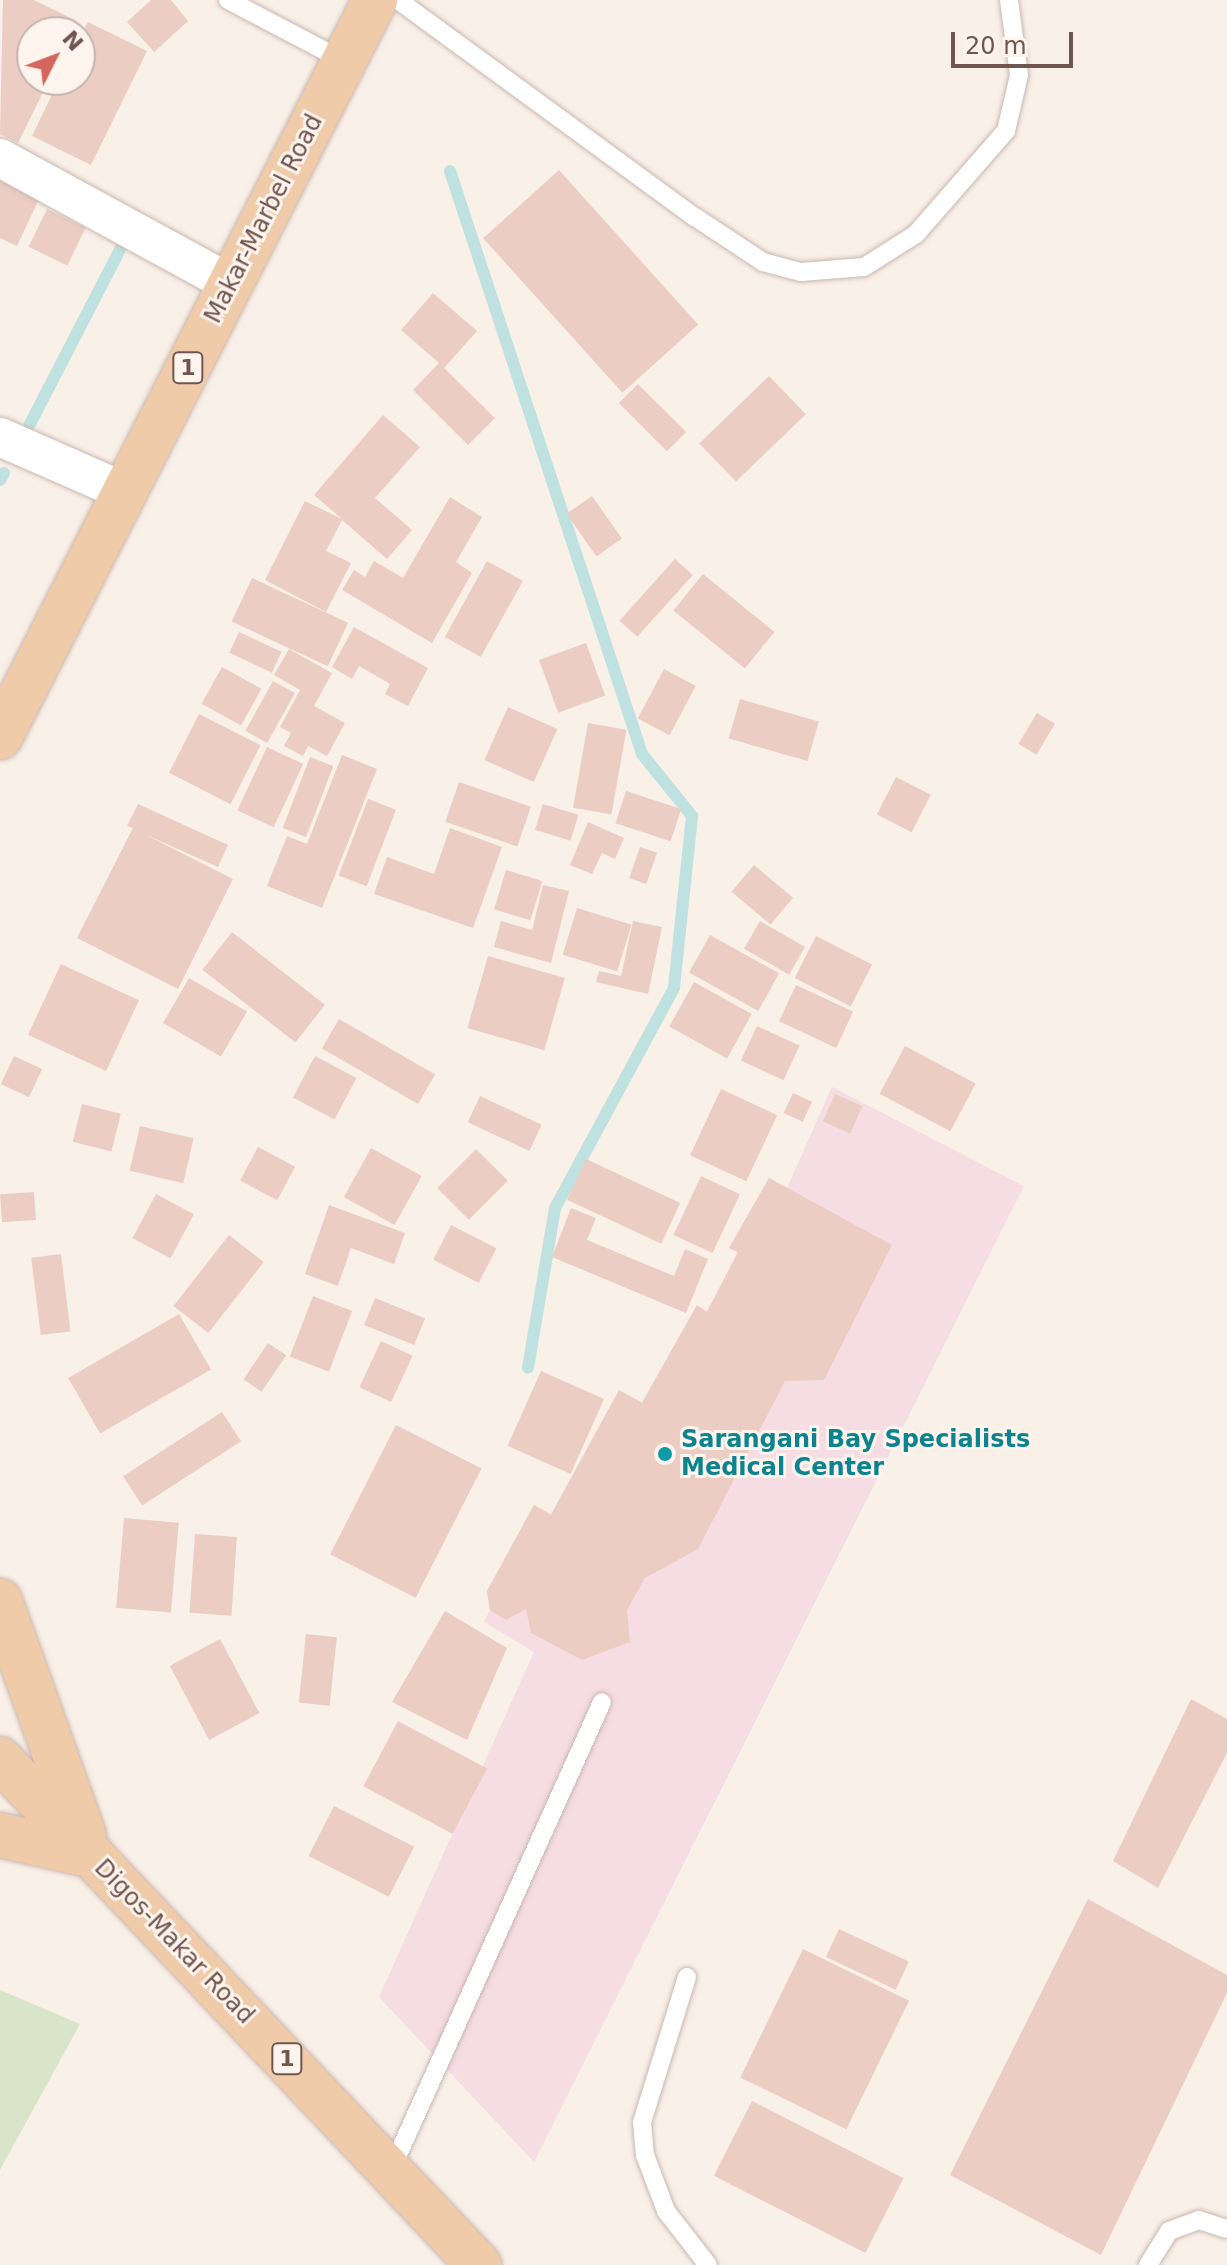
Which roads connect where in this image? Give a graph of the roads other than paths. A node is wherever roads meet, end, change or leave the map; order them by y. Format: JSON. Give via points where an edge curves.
{"nodes":[{"id":1,"x":228,"y":0,"type":"edge"},
{"id":2,"x":375,"y":0,"type":"edge"},
{"id":3,"x":398,"y":0,"type":"edge"},
{"id":4,"x":1009,"y":0,"type":"edge"},
{"id":5,"x":344,"y":61,"type":"junction"},
{"id":6,"x":0,"y":158,"type":"edge"},
{"id":7,"x":231,"y":284,"type":"junction"},
{"id":8,"x":0,"y":437,"type":"edge"},
{"id":9,"x":125,"y":492,"type":"junction"},
{"id":10,"x":0,"y":737,"type":"edge"},
{"id":11,"x":0,"y":1601,"type":"edge"},
{"id":12,"x":602,"y":1702,"type":"dead end"},
{"id":13,"x":0,"y":1759,"type":"edge"},
{"id":14,"x":0,"y":1835,"type":"edge"},
{"id":15,"x":93,"y":1856,"type":"junction"},
{"id":16,"x":687,"y":1977,"type":"dead end"},
{"id":17,"x":391,"y":2170,"type":"junction"},
{"id":18,"x":1227,"y":2229,"type":"edge"},
{"id":19,"x":479,"y":2265,"type":"edge"},
{"id":20,"x":708,"y":2265,"type":"edge"},
{"id":21,"x":1148,"y":2265,"type":"edge"}],
"edges":[{"from":1,"to":5,"type":"lane"},
{"from":2,"to":5,"type":"main road","name":"Makar-Marbel Road","number":"1"},
{"from":3,"to":4,"type":"lane","via":[[695,217],[763,262],[801,272],[864,267],[916,234],[1006,131],[1019,75]]},
{"from":5,"to":7,"type":"main road","name":"Makar-Marbel Road","number":"1"},
{"from":6,"to":7,"type":"street"},
{"from":7,"to":9,"type":"main road","name":"Makar-Marbel Road","number":"1"},
{"from":8,"to":9,"type":"street"},
{"from":9,"to":10,"type":"main road","name":"Makar-Marbel Road","number":"1"},
{"from":11,"to":15,"type":"main road","via":[[43,1735]]},
{"from":12,"to":17,"type":"lane"},
{"from":13,"to":15,"type":"main road","name":"Digos-Makar Road","number":"1"},
{"from":14,"to":15,"type":"main road"},
{"from":15,"to":17,"type":"main road","name":"Digos-Makar Road","number":"1"},
{"from":16,"to":20,"type":"lane","via":[[642,2122],[645,2155],[666,2211]]},
{"from":17,"to":19,"type":"main road","name":"Digos-Makar Road","number":"1"},
{"from":18,"to":21,"type":"lane","via":[[1199,2220],[1169,2231]]}]}
